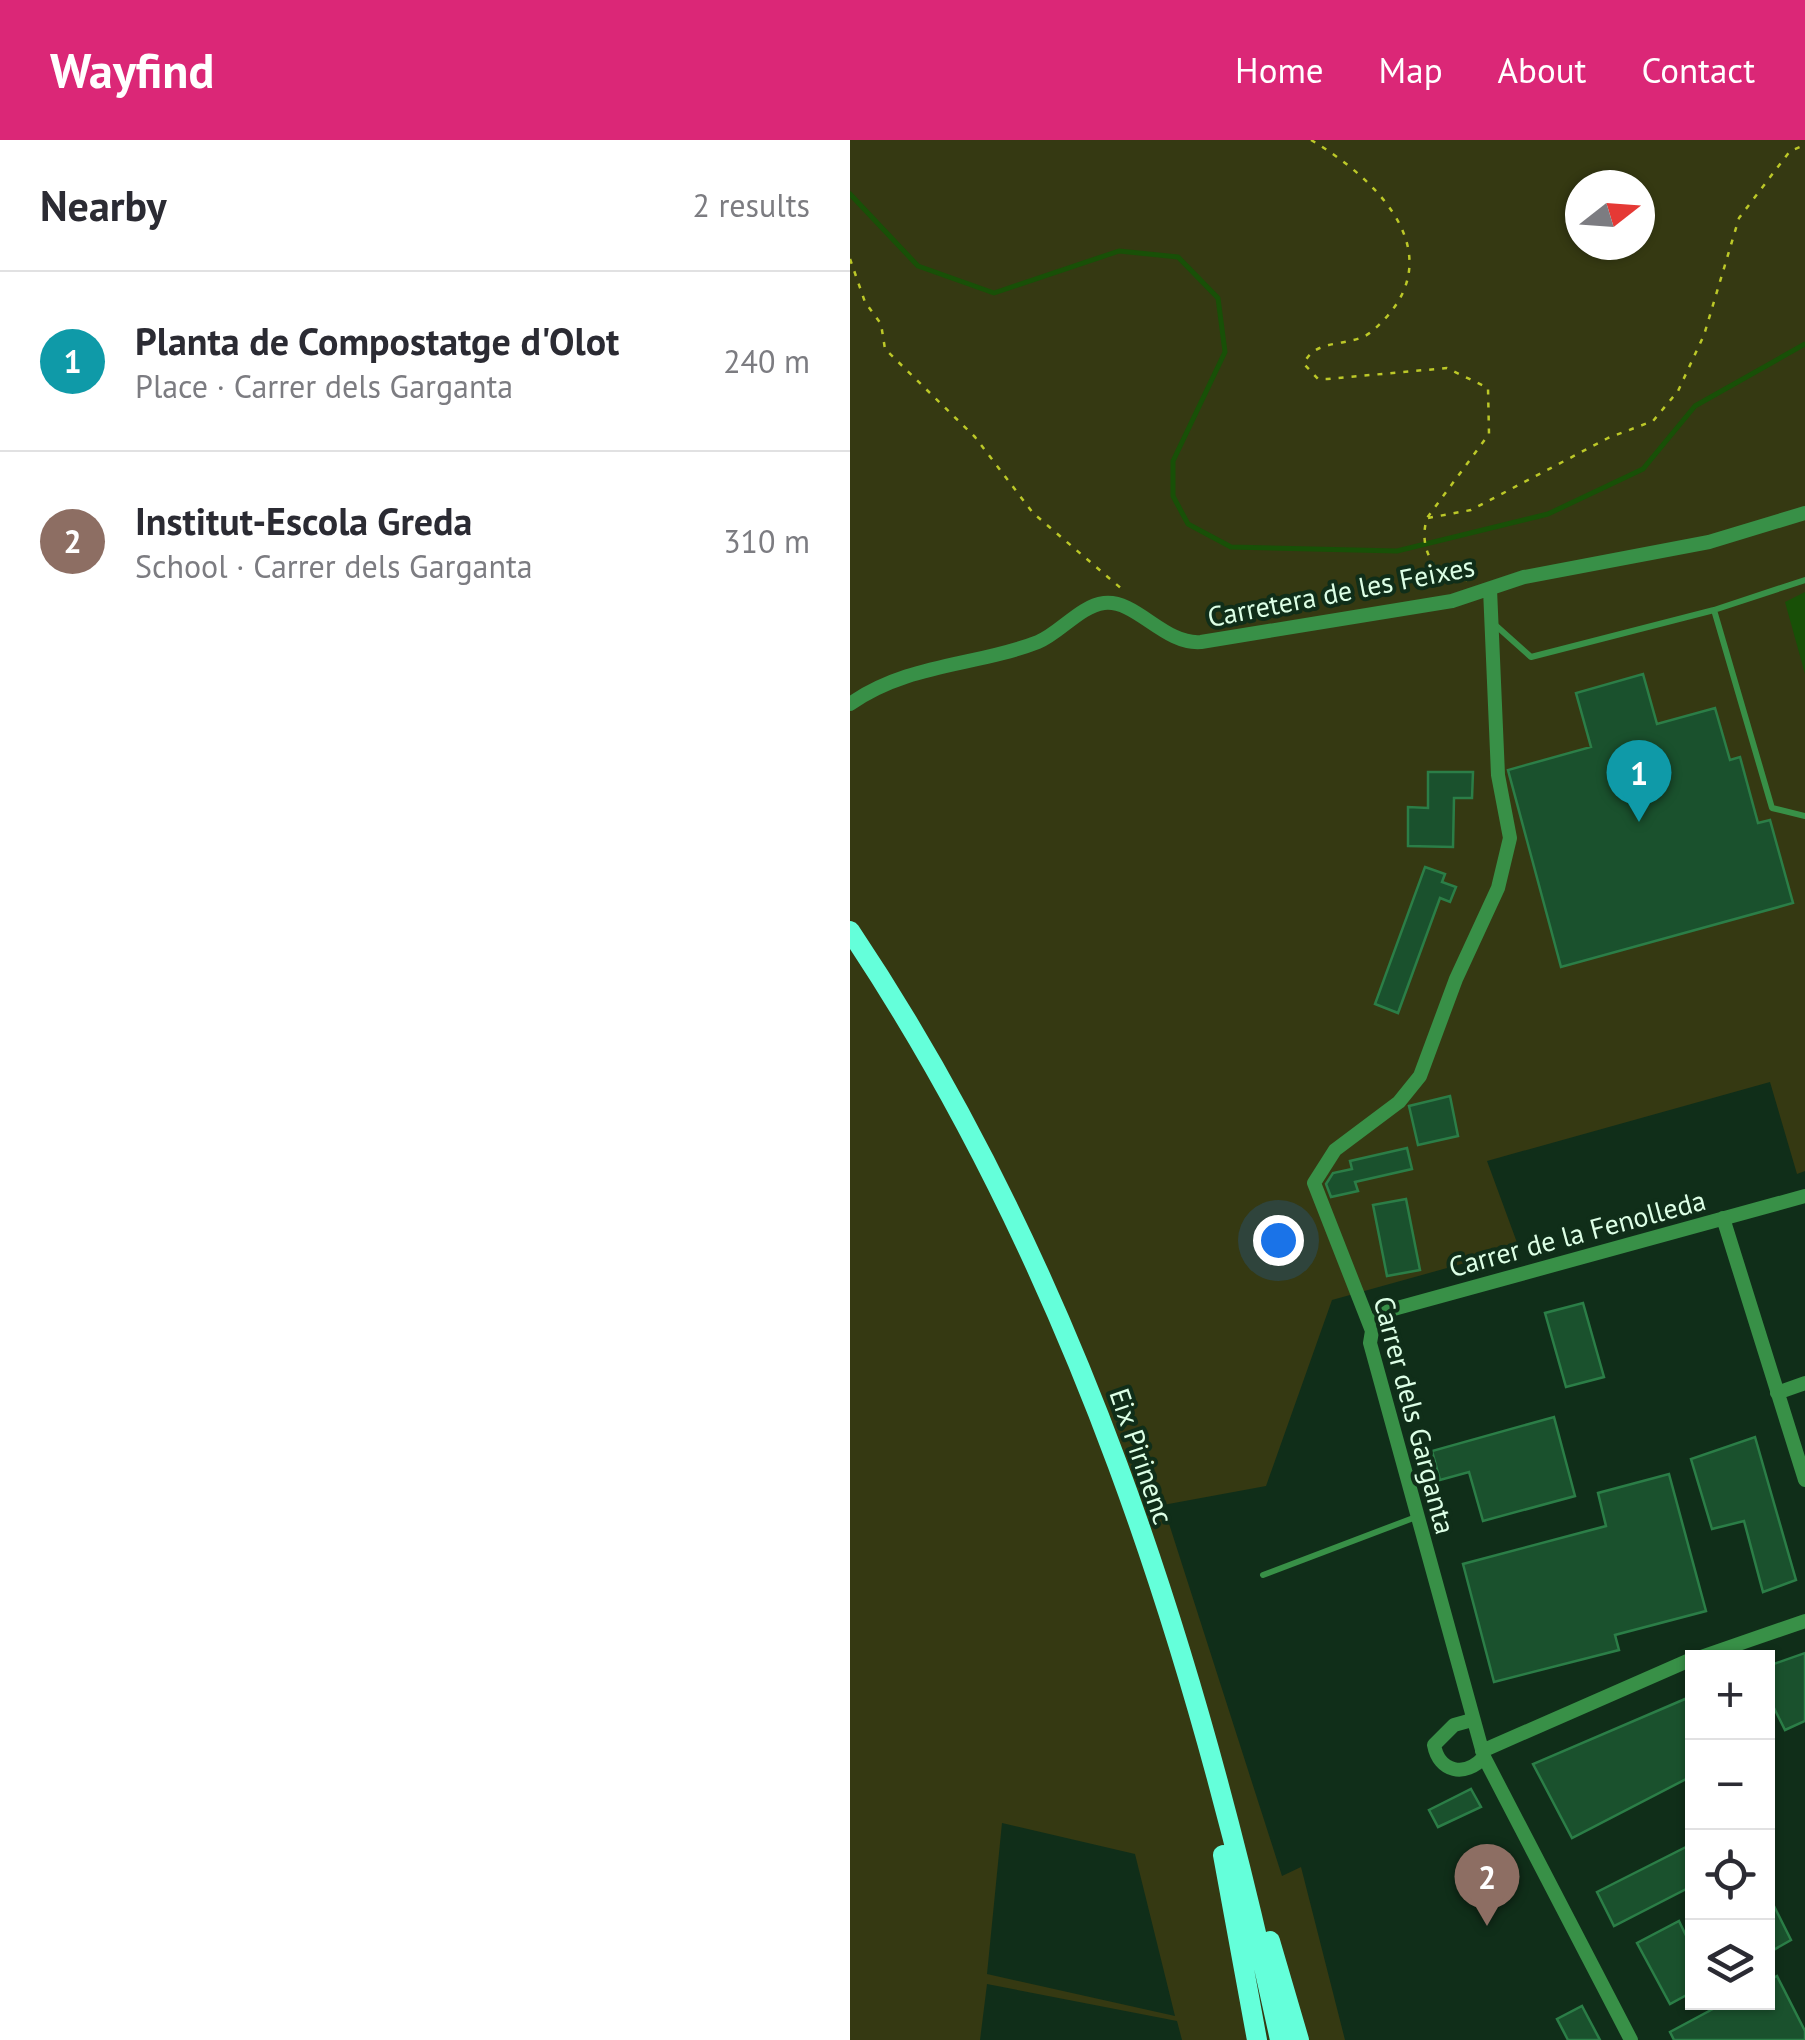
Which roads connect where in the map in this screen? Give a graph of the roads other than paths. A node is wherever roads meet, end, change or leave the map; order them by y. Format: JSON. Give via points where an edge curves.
{"nodes":[{"id":1,"x":1805,"y":513,"type":"edge"},
{"id":2,"x":1805,"y":580,"type":"edge"},
{"id":3,"x":1485,"y":584,"type":"junction"},
{"id":4,"x":1714,"y":610,"type":"junction"},
{"id":5,"x":1492,"y":622,"type":"junction"},
{"id":6,"x":850,"y":704,"type":"edge"},
{"id":7,"x":1805,"y":816,"type":"edge"},
{"id":8,"x":850,"y":931,"type":"edge"},
{"id":9,"x":1805,"y":1196,"type":"edge"},
{"id":10,"x":1724,"y":1218,"type":"junction"},
{"id":11,"x":1372,"y":1331,"type":"junction"},
{"id":12,"x":1805,"y":1383,"type":"edge"},
{"id":13,"x":1777,"y":1394,"type":"junction"},
{"id":14,"x":1805,"y":1480,"type":"edge"},
{"id":15,"x":1417,"y":1516,"type":"junction"},
{"id":16,"x":1263,"y":1575,"type":"dead end"},
{"id":17,"x":1805,"y":1621,"type":"edge"},
{"id":18,"x":1719,"y":1650,"type":"edge"},
{"id":19,"x":1685,"y":1663,"type":"edge"},
{"id":20,"x":1191,"y":1691,"type":"junction"},
{"id":21,"x":1472,"y":1720,"type":"junction"},
{"id":22,"x":1483,"y":1754,"type":"junction"},
{"id":23,"x":1240,"y":1863,"type":"junction"},
{"id":24,"x":1256,"y":2040,"type":"edge"},
{"id":25,"x":1280,"y":2040,"type":"edge"},
{"id":26,"x":1299,"y":2040,"type":"edge"},
{"id":27,"x":1631,"y":2040,"type":"edge"}],
"edges":[{"from":1,"to":3,"type":"street","name":"Carretera de les Feixes","via":[[1709,542]]},
{"from":2,"to":4,"type":"lane"},
{"from":3,"to":5,"type":"street","name":"Carrer dels Garganta"},
{"from":3,"to":6,"type":"street","name":"Carretera de les Feixes","via":[[1398,611],[1190,643],[1103,603],[1039,642],[893,680]]},
{"from":4,"to":5,"type":"lane","via":[[1532,657]]},
{"from":4,"to":7,"type":"lane","via":[[1772,808]]},
{"from":5,"to":11,"type":"street","name":"Carrer dels Garganta","via":[[1498,775],[1510,838],[1498,888],[1420,1076],[1399,1102],[1335,1150],[1314,1183]]},
{"from":8,"to":20,"type":"main road","name":"Eix Pirinenc","via":[[937,1066],[1037,1263],[1108,1439]]},
{"from":9,"to":10,"type":"street","name":"Carrer de la Fenolleda"},
{"from":10,"to":11,"type":"street","name":"Carrer de la Fenolleda","via":[[1390,1310]]},
{"from":10,"to":13,"type":"street"},
{"from":11,"to":15,"type":"street","name":"Carrer dels Garganta"},
{"from":12,"to":13,"type":"street"},
{"from":13,"to":14,"type":"street"},
{"from":15,"to":16,"type":"lane"},
{"from":15,"to":21,"type":"street","name":"Carrer dels Garganta"},
{"from":17,"to":18,"type":"street"},
{"from":19,"to":22,"type":"street"},
{"from":20,"to":23,"type":"main road","name":"Eix Pirinenc"},
{"from":20,"to":24,"type":"main road"},
{"from":21,"to":22,"type":"street","name":"Carrer dels Garganta"},
{"from":21,"to":22,"type":"street","via":[[1440,1734],[1437,1761],[1463,1769]]},
{"from":22,"to":27,"type":"street","name":"Carrer dels Garganta"},
{"from":23,"to":25,"type":"main road","name":"Eix Pirinenc"},
{"from":23,"to":26,"type":"main road","via":[[1260,1905]]}]}
